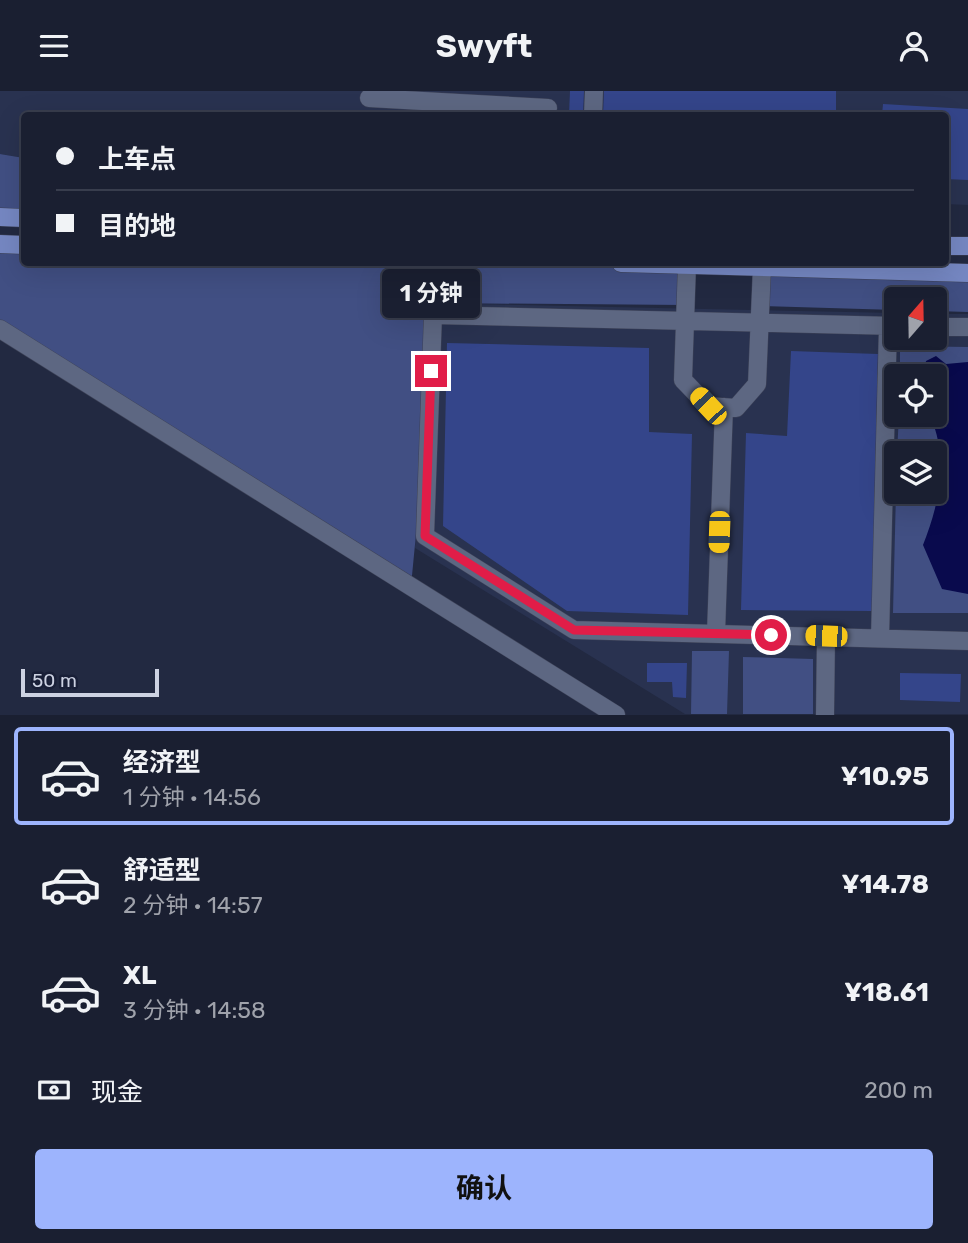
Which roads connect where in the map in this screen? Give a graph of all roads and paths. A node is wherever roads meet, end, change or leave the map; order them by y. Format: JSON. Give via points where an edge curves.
{"nodes":[{"id":1,"x":594,"y":91,"type":"edge"},
{"id":2,"x":369,"y":101,"type":"edge"},
{"id":3,"x":548,"y":108,"type":"dead end"},
{"id":4,"x":593,"y":112,"type":"edge"},
{"id":5,"x":0,"y":217,"type":"edge"},
{"id":6,"x":21,"y":218,"type":"edge"},
{"id":7,"x":0,"y":244,"type":"edge"},
{"id":8,"x":21,"y":245,"type":"edge"},
{"id":9,"x":949,"y":246,"type":"edge"},
{"id":10,"x":968,"y":246,"type":"edge"},
{"id":11,"x":687,"y":266,"type":"edge"},
{"id":12,"x":737,"y":266,"type":"edge"},
{"id":13,"x":762,"y":267,"type":"junction"},
{"id":14,"x":968,"y":273,"type":"edge"},
{"id":15,"x":884,"y":326,"type":"edge"},
{"id":16,"x":947,"y":327,"type":"edge"},
{"id":17,"x":968,"y":327,"type":"edge"},
{"id":18,"x":0,"y":329,"type":"edge"},
{"id":19,"x":891,"y":350,"type":"edge"},
{"id":20,"x":724,"y":407,"type":"junction"},
{"id":21,"x":716,"y":633,"type":"junction"},
{"id":22,"x":826,"y":636,"type":"junction"},
{"id":23,"x":880,"y":638,"type":"junction"},
{"id":24,"x":968,"y":641,"type":"edge"},
{"id":25,"x":616,"y":715,"type":"edge"},
{"id":26,"x":825,"y":715,"type":"edge"}],
"edges":[{"from":1,"to":4,"type":"street"},
{"from":2,"to":3,"type":"street"},
{"from":5,"to":6,"type":"main road"},
{"from":7,"to":8,"type":"main road"},
{"from":9,"to":10,"type":"main road"},
{"from":11,"to":20,"type":"street","via":[[683,380],[708,406]]},
{"from":12,"to":13,"type":"main road"},
{"from":13,"to":14,"type":"main road"},
{"from":13,"to":20,"type":"street","via":[[757,384],[736,408]]},
{"from":15,"to":21,"type":"street","via":[[433,315],[425,536],[574,630]]},
{"from":16,"to":17,"type":"street"},
{"from":18,"to":25,"type":"street"},
{"from":19,"to":23,"type":"street"},
{"from":20,"to":21,"type":"street"},
{"from":21,"to":22,"type":"street"},
{"from":22,"to":23,"type":"street"},
{"from":22,"to":26,"type":"street"},
{"from":23,"to":24,"type":"street"}]}
